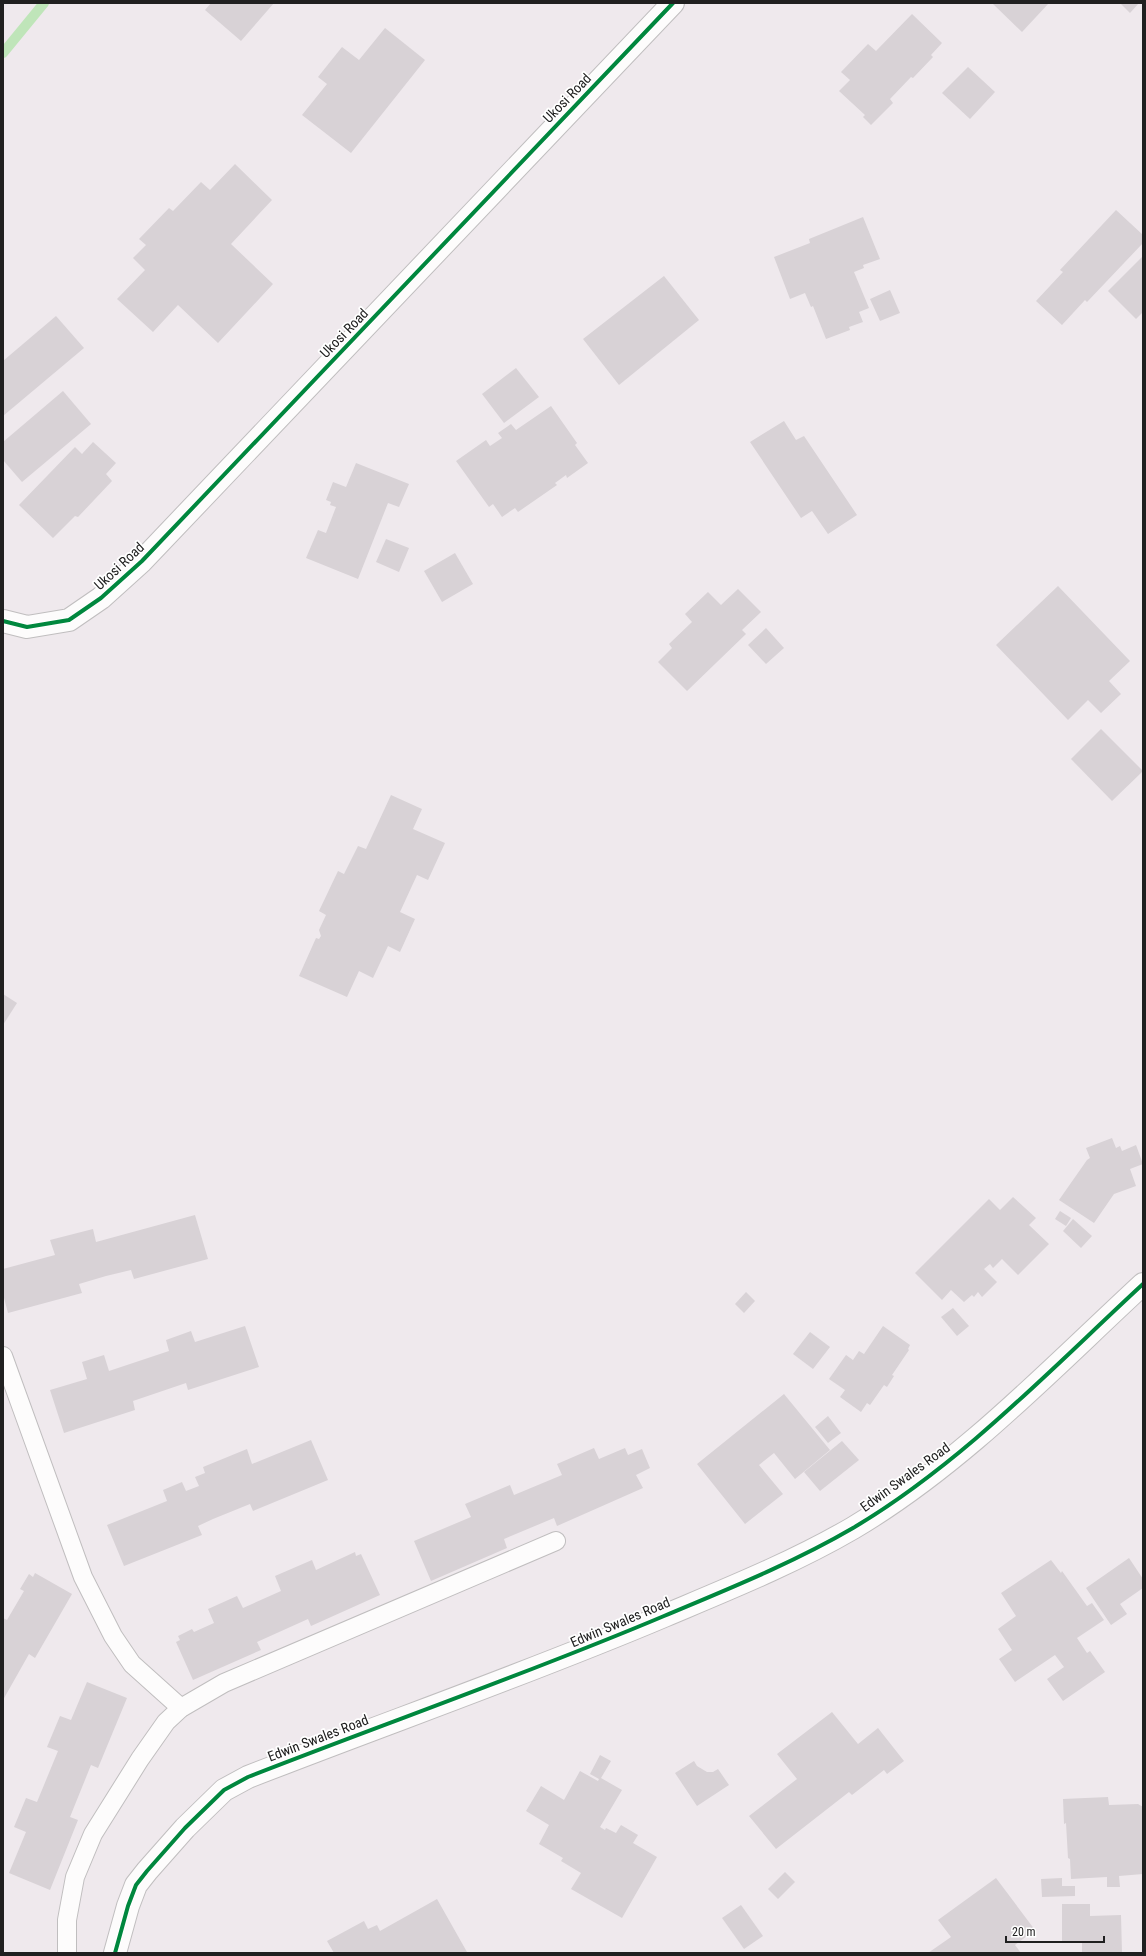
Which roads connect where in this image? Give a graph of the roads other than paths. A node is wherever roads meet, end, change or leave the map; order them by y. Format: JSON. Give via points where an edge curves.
{"nodes":[{"id":1,"x":673,"y":3,"type":"edge"},
{"id":2,"x":3,"y":621,"type":"edge"},
{"id":3,"x":1143,"y":1284,"type":"edge"},
{"id":4,"x":3,"y":1356,"type":"edge"},
{"id":5,"x":556,"y":1541,"type":"dead end"},
{"id":6,"x":182,"y":1708,"type":"junction"},
{"id":7,"x":67,"y":1953,"type":"edge"},
{"id":8,"x":115,"y":1953,"type":"edge"}],
"edges":[{"from":1,"to":2,"type":"street","name":"Ukosi Road","via":[[142,561],[101,598],[69,620],[26,627]]},
{"from":3,"to":8,"type":"street","name":"Edwin Swales Road","via":[[969,1445],[855,1527],[812,1551],[572,1655],[388,1722],[248,1777],[224,1790],[146,1871],[136,1886],[128,1906]]},
{"from":4,"to":6,"type":"lane","via":[[83,1577],[113,1636],[132,1664]]},
{"from":5,"to":6,"type":"lane","via":[[224,1683]]},
{"from":6,"to":7,"type":"lane","via":[[166,1722],[93,1834],[74,1877],[67,1920]]}]}
